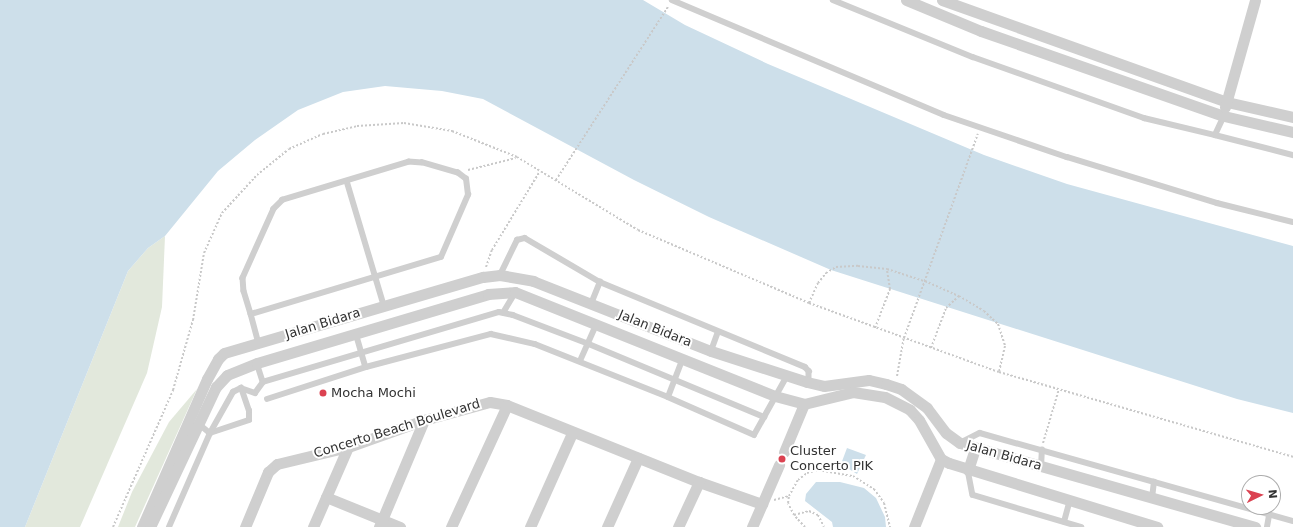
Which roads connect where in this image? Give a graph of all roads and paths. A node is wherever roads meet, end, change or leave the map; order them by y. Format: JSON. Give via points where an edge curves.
{"nodes":[{"id":1,"x":672,"y":0,"type":"edge"},
{"id":2,"x":833,"y":0,"type":"edge"},
{"id":3,"x":906,"y":0,"type":"edge"},
{"id":4,"x":942,"y":0,"type":"edge"},
{"id":5,"x":1255,"y":0,"type":"edge"},
{"id":6,"x":666,"y":10,"type":"dead end"},
{"id":7,"x":1226,"y":102,"type":"junction"},
{"id":8,"x":1224,"y":116,"type":"junction"},
{"id":9,"x":1293,"y":117,"type":"edge"},
{"id":10,"x":1293,"y":132,"type":"edge"},
{"id":11,"x":1215,"y":135,"type":"junction"},
{"id":12,"x":975,"y":141,"type":"dead end"},
{"id":13,"x":1293,"y":155,"type":"edge"},
{"id":14,"x":517,"y":157,"type":"junction"},
{"id":15,"x":540,"y":171,"type":"junction"},
{"id":16,"x":458,"y":173,"type":"junction"},
{"id":17,"x":556,"y":180,"type":"junction"},
{"id":18,"x":347,"y":181,"type":"junction"},
{"id":19,"x":1293,"y":222,"type":"edge"},
{"id":20,"x":887,"y":269,"type":"junction"},
{"id":21,"x":500,"y":275,"type":"junction"},
{"id":22,"x":376,"y":276,"type":"junction"},
{"id":23,"x":518,"y":276,"type":"junction"},
{"id":24,"x":483,"y":277,"type":"junction"},
{"id":25,"x":925,"y":281,"type":"junction"},
{"id":26,"x":600,"y":282,"type":"junction"},
{"id":27,"x":515,"y":292,"type":"junction"},
{"id":28,"x":959,"y":296,"type":"junction"},
{"id":29,"x":809,"y":303,"type":"junction"},
{"id":30,"x":591,"y":304,"type":"junction"},
{"id":31,"x":384,"y":305,"type":"junction"},
{"id":32,"x":502,"y":313,"type":"junction"},
{"id":33,"x":251,"y":314,"type":"junction"},
{"id":34,"x":644,"y":324,"type":"junction"},
{"id":35,"x":596,"y":325,"type":"junction"},
{"id":36,"x":875,"y":328,"type":"junction"},
{"id":37,"x":356,"y":332,"type":"junction"},
{"id":38,"x":718,"y":332,"type":"junction"},
{"id":39,"x":904,"y":338,"type":"junction"},
{"id":40,"x":637,"y":340,"type":"junction"},
{"id":41,"x":259,"y":343,"type":"junction"},
{"id":42,"x":589,"y":344,"type":"junction"},
{"id":43,"x":931,"y":348,"type":"junction"},
{"id":44,"x":711,"y":351,"type":"junction"},
{"id":45,"x":224,"y":353,"type":"junction"},
{"id":46,"x":362,"y":353,"type":"junction"},
{"id":47,"x":682,"y":360,"type":"junction"},
{"id":48,"x":580,"y":361,"type":"junction"},
{"id":49,"x":257,"y":363,"type":"junction"},
{"id":50,"x":366,"y":367,"type":"junction"},
{"id":51,"x":236,"y":370,"type":"junction"},
{"id":52,"x":999,"y":372,"type":"junction"},
{"id":53,"x":787,"y":376,"type":"junction"},
{"id":54,"x":675,"y":379,"type":"junction"},
{"id":55,"x":809,"y":381,"type":"junction"},
{"id":56,"x":263,"y":382,"type":"junction"},
{"id":57,"x":895,"y":387,"type":"junction"},
{"id":58,"x":241,"y":388,"type":"junction"},
{"id":59,"x":1059,"y":389,"type":"junction"},
{"id":60,"x":775,"y":396,"type":"junction"},
{"id":61,"x":668,"y":397,"type":"junction"},
{"id":62,"x":268,"y":399,"type":"dead end"},
{"id":63,"x":804,"y":404,"type":"junction"},
{"id":64,"x":507,"y":405,"type":"junction"},
{"id":65,"x":764,"y":417,"type":"junction"},
{"id":66,"x":424,"y":420,"type":"junction"},
{"id":67,"x":198,"y":423,"type":"junction"},
{"id":68,"x":210,"y":433,"type":"junction"},
{"id":69,"x":572,"y":433,"type":"junction"},
{"id":70,"x":960,"y":443,"type":"junction"},
{"id":71,"x":348,"y":447,"type":"junction"},
{"id":72,"x":975,"y":448,"type":"junction"},
{"id":73,"x":1042,"y":450,"type":"junction"},
{"id":74,"x":784,"y":452,"type":"dead end"},
{"id":75,"x":1293,"y":457,"type":"edge"},
{"id":76,"x":638,"y":458,"type":"junction"},
{"id":77,"x":941,"y":459,"type":"junction"},
{"id":78,"x":779,"y":465,"type":"dead end"},
{"id":79,"x":1041,"y":467,"type":"junction"},
{"id":80,"x":968,"y":470,"type":"junction"},
{"id":81,"x":699,"y":482,"type":"junction"},
{"id":82,"x":1154,"y":482,"type":"junction"},
{"id":83,"x":326,"y":497,"type":"junction"},
{"id":84,"x":1152,"y":498,"type":"junction"},
{"id":85,"x":1070,"y":500,"type":"junction"},
{"id":86,"x":762,"y":504,"type":"junction"},
{"id":87,"x":794,"y":515,"type":"junction"},
{"id":88,"x":1270,"y":516,"type":"junction"},
{"id":89,"x":1293,"y":521,"type":"edge"},
{"id":90,"x":1064,"y":522,"type":"junction"},
{"id":91,"x":381,"y":523,"type":"edge"},
{"id":92,"x":113,"y":527,"type":"edge"},
{"id":93,"x":142,"y":527,"type":"edge"},
{"id":94,"x":150,"y":527,"type":"edge"},
{"id":95,"x":169,"y":527,"type":"edge"},
{"id":96,"x":245,"y":527,"type":"edge"},
{"id":97,"x":313,"y":527,"type":"edge"},
{"id":98,"x":400,"y":527,"type":"edge"},
{"id":99,"x":451,"y":527,"type":"edge"},
{"id":100,"x":530,"y":527,"type":"edge"},
{"id":101,"x":607,"y":527,"type":"edge"},
{"id":102,"x":678,"y":527,"type":"edge"},
{"id":103,"x":752,"y":527,"type":"edge"},
{"id":104,"x":805,"y":527,"type":"edge"},
{"id":105,"x":824,"y":527,"type":"edge"},
{"id":106,"x":890,"y":527,"type":"edge"},
{"id":107,"x":914,"y":527,"type":"edge"},
{"id":108,"x":1081,"y":527,"type":"edge"},
{"id":109,"x":1158,"y":527,"type":"edge"},
{"id":110,"x":1255,"y":527,"type":"edge"},
{"id":111,"x":1267,"y":527,"type":"edge"}],
"edges":[{"from":1,"to":19,"type":"lane","via":[[944,115],[1134,178]]},
{"from":2,"to":11,"type":"lane","via":[[973,57],[1144,118]]},
{"from":3,"to":8,"type":"street","via":[[981,32]]},
{"from":4,"to":7,"type":"street"},
{"from":5,"to":7,"type":"street"},
{"from":6,"to":17,"type":"path"},
{"from":7,"to":8,"type":"street"},
{"from":7,"to":9,"type":"street"},
{"from":8,"to":10,"type":"street"},
{"from":8,"to":11,"type":"lane"},
{"from":11,"to":13,"type":"lane"},
{"from":12,"to":25,"type":"path"},
{"from":14,"to":15,"type":"path"},
{"from":14,"to":16,"type":"path"},
{"from":14,"to":92,"type":"path","via":[[452,131],[404,123],[357,126],[323,134],[289,149],[257,175],[222,213],[204,253],[193,320],[173,390]]},
{"from":15,"to":17,"type":"path"},
{"from":15,"to":24,"type":"path","via":[[492,250]]},
{"from":16,"to":18,"type":"lane","via":[[409,162]]},
{"from":16,"to":22,"type":"lane","via":[[466,179],[468,195],[441,256]]},
{"from":17,"to":29,"type":"path","via":[[638,230]]},
{"from":18,"to":22,"type":"lane"},
{"from":18,"to":33,"type":"lane","via":[[283,200],[274,209],[243,278]]},
{"from":20,"to":25,"type":"path"},
{"from":20,"to":29,"type":"path","via":[[836,267],[826,273]]},
{"from":20,"to":36,"type":"path","via":[[890,289]]},
{"from":21,"to":23,"type":"street","name":"Jalan Bidara"},
{"from":21,"to":24,"type":"street","name":"Jalan Bidara"},
{"from":21,"to":26,"type":"lane","via":[[517,240],[521,238]]},
{"from":22,"to":31,"type":"lane"},
{"from":22,"to":33,"type":"lane"},
{"from":23,"to":27,"type":"street"},
{"from":23,"to":30,"type":"street","name":"Jalan Bidara"},
{"from":24,"to":31,"type":"street","name":"Jalan Bidara"},
{"from":25,"to":28,"type":"path"},
{"from":25,"to":39,"type":"path"},
{"from":26,"to":30,"type":"lane"},
{"from":26,"to":38,"type":"lane"},
{"from":27,"to":32,"type":"lane"},
{"from":27,"to":35,"type":"street","name":"Jalan Bidara"},
{"from":27,"to":37,"type":"street","name":"Jalan Bidara","via":[[488,294]]},
{"from":28,"to":43,"type":"path","via":[[946,308]]},
{"from":28,"to":52,"type":"path","via":[[984,310],[998,324],[1005,346]]},
{"from":29,"to":36,"type":"path"},
{"from":30,"to":34,"type":"street","name":"Jalan Bidara"},
{"from":31,"to":41,"type":"street","name":"Jalan Bidara"},
{"from":32,"to":42,"type":"lane"},
{"from":32,"to":46,"type":"lane","via":[[483,315]]},
{"from":33,"to":41,"type":"lane"},
{"from":34,"to":40,"type":"street"},
{"from":34,"to":44,"type":"street","name":"Jalan Bidara"},
{"from":35,"to":40,"type":"street","name":"Jalan Bidara"},
{"from":35,"to":42,"type":"lane"},
{"from":36,"to":39,"type":"path"},
{"from":37,"to":46,"type":"lane"},
{"from":37,"to":49,"type":"street","name":"Jalan Bidara"},
{"from":38,"to":44,"type":"lane"},
{"from":38,"to":55,"type":"lane","via":[[805,367],[809,371]]},
{"from":39,"to":43,"type":"path"},
{"from":39,"to":57,"type":"path"},
{"from":40,"to":47,"type":"street","name":"Jalan Bidara"},
{"from":41,"to":45,"type":"street","name":"Jalan Bidara"},
{"from":42,"to":48,"type":"lane"},
{"from":42,"to":54,"type":"lane"},
{"from":43,"to":52,"type":"path"},
{"from":44,"to":53,"type":"street","name":"Jalan Bidara"},
{"from":45,"to":51,"type":"street"},
{"from":45,"to":93,"type":"street","via":[[207,379]]},
{"from":46,"to":50,"type":"lane"},
{"from":46,"to":56,"type":"lane"},
{"from":47,"to":54,"type":"lane"},
{"from":47,"to":60,"type":"street","name":"Jalan Bidara"},
{"from":48,"to":50,"type":"lane","via":[[529,342],[491,334]]},
{"from":48,"to":61,"type":"lane"},
{"from":49,"to":51,"type":"street","name":"Jalan Bidara"},
{"from":49,"to":56,"type":"lane"},
{"from":50,"to":62,"type":"lane"},
{"from":51,"to":67,"type":"street","name":"Jalan Bidara","via":[[216,387]]},
{"from":52,"to":59,"type":"path"},
{"from":53,"to":55,"type":"street","name":"Jalan Bidara"},
{"from":53,"to":60,"type":"lane"},
{"from":54,"to":61,"type":"lane"},
{"from":54,"to":65,"type":"lane"},
{"from":55,"to":57,"type":"street","name":"Jalan Bidara","via":[[824,386],[869,380]]},
{"from":56,"to":58,"type":"lane","via":[[256,393]]},
{"from":57,"to":70,"type":"street","name":"Jalan Bidara","via":[[927,408],[946,433]]},
{"from":58,"to":68,"type":"lane","via":[[228,398]]},
{"from":58,"to":68,"type":"lane","via":[[249,411],[248,420]]},
{"from":59,"to":73,"type":"path"},
{"from":59,"to":75,"type":"path"},
{"from":60,"to":63,"type":"street","name":"Jalan Bidara"},
{"from":60,"to":65,"type":"lane"},
{"from":61,"to":65,"type":"lane","via":[[751,435],[756,434]]},
{"from":63,"to":74,"type":"street"},
{"from":63,"to":77,"type":"street","name":"Jalan Bidara","via":[[853,392],[885,397],[910,410],[919,420]]},
{"from":64,"to":66,"type":"street","name":"Concerto Beach Boulevard","via":[[481,403]]},
{"from":64,"to":69,"type":"street","name":"Concerto Beach Boulevard"},
{"from":64,"to":99,"type":"street"},
{"from":66,"to":71,"type":"street","name":"Concerto Beach Boulevard"},
{"from":66,"to":91,"type":"street"},
{"from":67,"to":68,"type":"lane"},
{"from":67,"to":94,"type":"street","name":"Jalan Bidara"},
{"from":68,"to":95,"type":"lane"},
{"from":69,"to":76,"type":"street","name":"Concerto Beach Boulevard"},
{"from":69,"to":100,"type":"street"},
{"from":70,"to":72,"type":"street","name":"Jalan Bidara"},
{"from":70,"to":73,"type":"lane","via":[[980,433]]},
{"from":71,"to":83,"type":"street"},
{"from":71,"to":96,"type":"street","name":"Concerto Beach Boulevard","via":[[277,464],[268,472]]},
{"from":72,"to":79,"type":"street","name":"Jalan Bidara"},
{"from":72,"to":80,"type":"street"},
{"from":73,"to":79,"type":"lane"},
{"from":73,"to":82,"type":"lane"},
{"from":76,"to":81,"type":"street","name":"Concerto Beach Boulevard"},
{"from":76,"to":101,"type":"street"},
{"from":77,"to":80,"type":"street","name":"Jalan Bidara"},
{"from":77,"to":107,"type":"street"},
{"from":78,"to":86,"type":"street"},
{"from":79,"to":84,"type":"street","name":"Jalan Bidara"},
{"from":80,"to":85,"type":"street","name":"Jalan Bidara"},
{"from":80,"to":90,"type":"lane","via":[[973,495]]},
{"from":81,"to":86,"type":"street","name":"Concerto Beach Boulevard"},
{"from":81,"to":102,"type":"street"},
{"from":82,"to":84,"type":"lane"},
{"from":82,"to":88,"type":"lane"},
{"from":83,"to":91,"type":"street"},
{"from":83,"to":97,"type":"street"},
{"from":84,"to":110,"type":"street","name":"Jalan Bidara"},
{"from":85,"to":90,"type":"lane"},
{"from":85,"to":109,"type":"street","name":"Jalan Bidara"},
{"from":86,"to":103,"type":"street"},
{"from":87,"to":104,"type":"path"},
{"from":87,"to":105,"type":"path","via":[[809,511],[818,515]]},
{"from":87,"to":106,"type":"path","via":[[788,503],[788,496],[798,480],[807,473],[818,470],[834,471],[853,476],[874,489],[884,503]]},
{"from":88,"to":89,"type":"lane"},
{"from":88,"to":111,"type":"lane"},
{"from":90,"to":108,"type":"lane"},
{"from":91,"to":98,"type":"street"}]}
